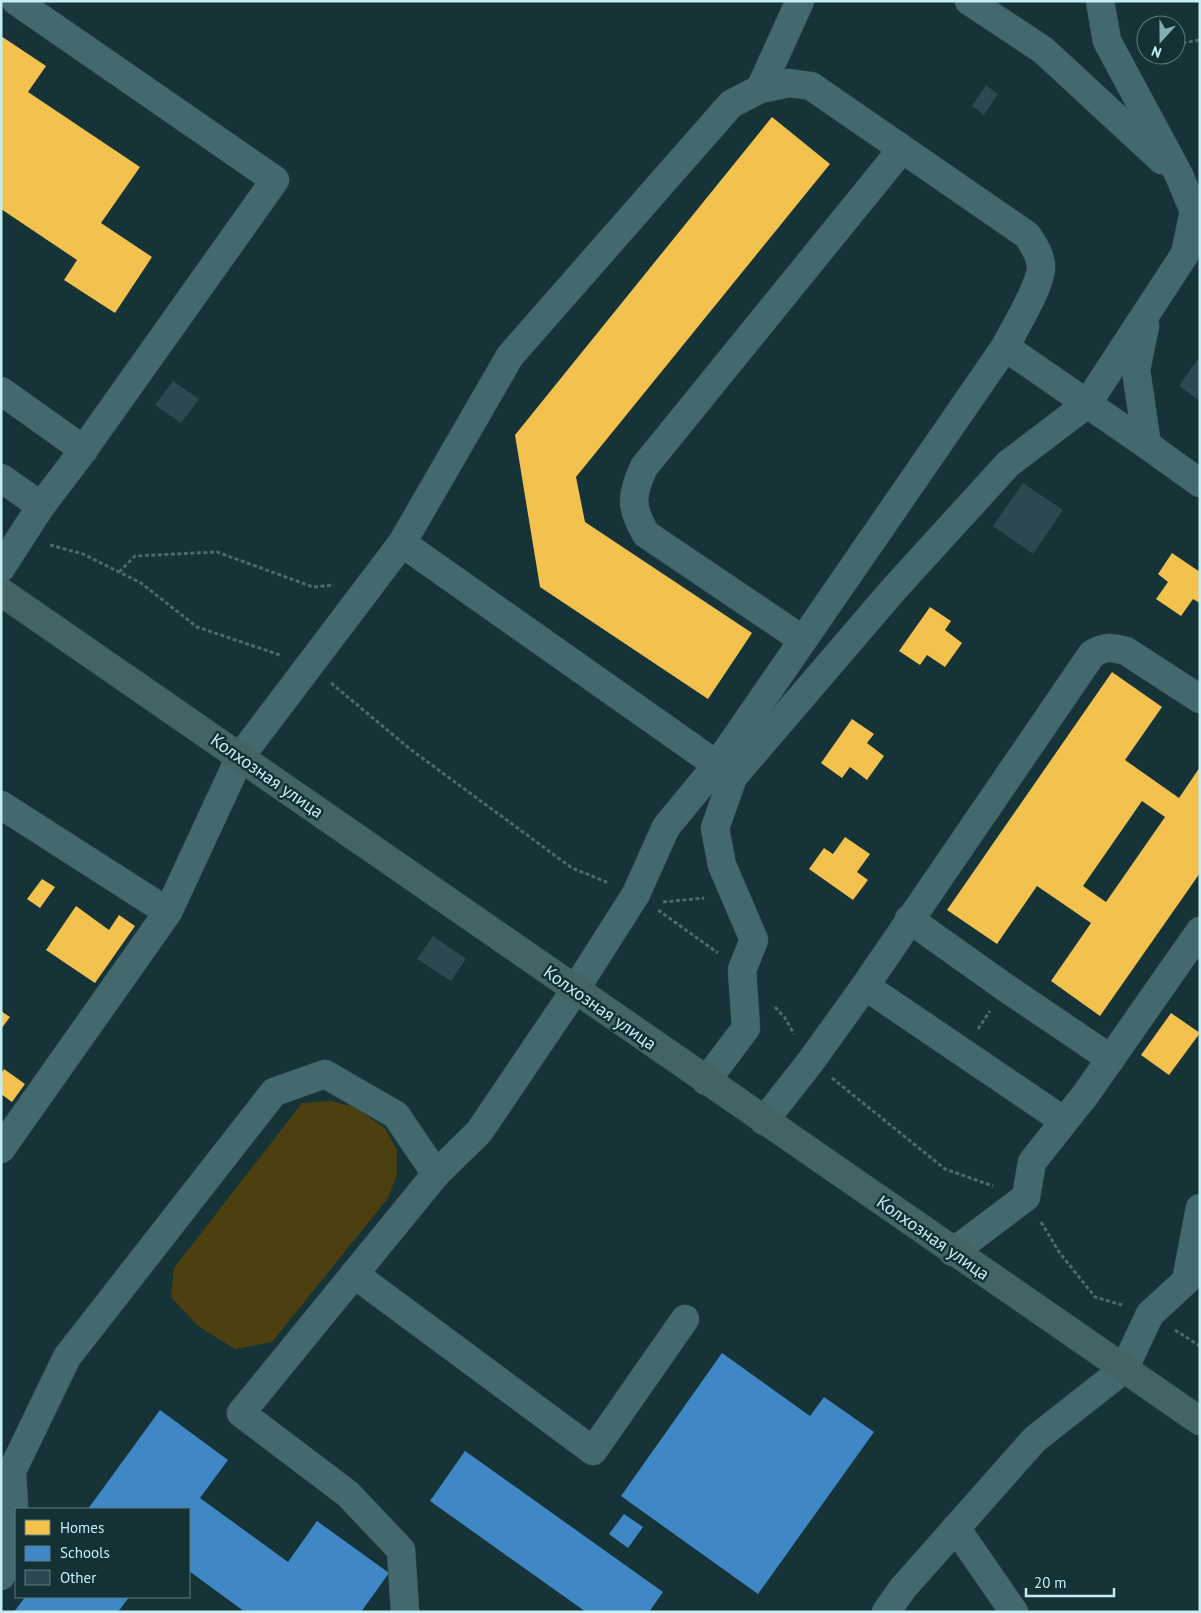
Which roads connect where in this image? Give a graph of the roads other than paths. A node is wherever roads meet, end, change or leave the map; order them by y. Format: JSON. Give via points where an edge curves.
{"nodes":[{"id":1,"x":16,"y":1,"type":"edge"},
{"id":2,"x":800,"y":1,"type":"edge"},
{"id":3,"x":969,"y":1,"type":"edge"},
{"id":4,"x":1100,"y":1,"type":"edge"},
{"id":5,"x":760,"y":90,"type":"junction"},
{"id":6,"x":902,"y":149,"type":"junction"},
{"id":7,"x":1179,"y":175,"type":"junction"},
{"id":8,"x":1197,"y":214,"type":"edge"},
{"id":9,"x":1149,"y":309,"type":"junction"},
{"id":10,"x":1005,"y":346,"type":"junction"},
{"id":11,"x":1,"y":391,"type":"edge"},
{"id":12,"x":1087,"y":404,"type":"junction"},
{"id":13,"x":1147,"y":445,"type":"junction"},
{"id":14,"x":84,"y":450,"type":"junction"},
{"id":15,"x":1,"y":478,"type":"edge"},
{"id":16,"x":1200,"y":483,"type":"edge"},
{"id":17,"x":41,"y":506,"type":"junction"},
{"id":18,"x":402,"y":543,"type":"junction"},
{"id":19,"x":1,"y":568,"type":"edge"},
{"id":20,"x":1,"y":592,"type":"edge"},
{"id":21,"x":803,"y":640,"type":"junction"},
{"id":22,"x":1200,"y":698,"type":"edge"},
{"id":23,"x":240,"y":757,"type":"junction"},
{"id":24,"x":717,"y":765,"type":"junction"},
{"id":25,"x":1,"y":805,"type":"edge"},
{"id":26,"x":168,"y":912,"type":"junction"},
{"id":27,"x":909,"y":920,"type":"junction"},
{"id":28,"x":1200,"y":931,"type":"edge"},
{"id":29,"x":864,"y":986,"type":"junction"},
{"id":30,"x":575,"y":990,"type":"junction"},
{"id":31,"x":1111,"y":1059,"type":"junction"},
{"id":32,"x":706,"y":1081,"type":"junction"},
{"id":33,"x":764,"y":1121,"type":"junction"},
{"id":34,"x":1064,"y":1121,"type":"junction"},
{"id":35,"x":1,"y":1149,"type":"edge"},
{"id":36,"x":436,"y":1174,"type":"junction"},
{"id":37,"x":1200,"y":1208,"type":"edge"},
{"id":38,"x":954,"y":1252,"type":"junction"},
{"id":39,"x":354,"y":1274,"type":"junction"},
{"id":40,"x":685,"y":1319,"type":"dead end"},
{"id":41,"x":1124,"y":1369,"type":"junction"},
{"id":42,"x":1200,"y":1421,"type":"edge"},
{"id":43,"x":15,"y":1512,"type":"edge"},
{"id":44,"x":15,"y":1528,"type":"edge"},
{"id":45,"x":956,"y":1528,"type":"junction"},
{"id":46,"x":1,"y":1576,"type":"edge"},
{"id":47,"x":405,"y":1612,"type":"edge"},
{"id":48,"x":886,"y":1612,"type":"edge"},
{"id":49,"x":1014,"y":1612,"type":"edge"}],
"edges":[{"from":1,"to":14,"type":"street","via":[[275,180]]},
{"from":2,"to":5,"type":"street"},
{"from":3,"to":7,"type":"street","via":[[1043,50]]},
{"from":4,"to":7,"type":"street","via":[[1107,41]]},
{"from":5,"to":6,"type":"street","via":[[789,84],[811,86]]},
{"from":5,"to":18,"type":"street","via":[[731,104],[510,356]]},
{"from":6,"to":10,"type":"street","via":[[1027,235],[1037,250],[1041,267],[1038,284]]},
{"from":6,"to":21,"type":"street","via":[[644,467],[637,484],[634,502],[638,520],[646,534]]},
{"from":7,"to":8,"type":"street"},
{"from":8,"to":9,"type":"street","via":[[1185,254]]},
{"from":9,"to":12,"type":"street"},
{"from":9,"to":13,"type":"street","via":[[1136,370]]},
{"from":10,"to":12,"type":"street"},
{"from":10,"to":21,"type":"street"},
{"from":11,"to":14,"type":"street"},
{"from":12,"to":13,"type":"street"},
{"from":12,"to":32,"type":"street","via":[[1008,464],[894,589],[732,777],[715,828],[722,865],[754,940],[742,970],[746,1028]]},
{"from":13,"to":16,"type":"street"},
{"from":14,"to":17,"type":"street"},
{"from":15,"to":17,"type":"street"},
{"from":17,"to":19,"type":"street"},
{"from":18,"to":23,"type":"street"},
{"from":18,"to":24,"type":"street"},
{"from":20,"to":23,"type":"main road","name":"Колхозная улица"},
{"from":21,"to":24,"type":"street"},
{"from":22,"to":27,"type":"street","via":[[1126,651],[1103,648],[1092,654]]},
{"from":23,"to":26,"type":"street"},
{"from":23,"to":30,"type":"main road","name":"Колхозная улица"},
{"from":24,"to":30,"type":"street","via":[[666,827],[643,899]]},
{"from":25,"to":26,"type":"street"},
{"from":26,"to":35,"type":"street"},
{"from":27,"to":29,"type":"street"},
{"from":27,"to":31,"type":"street"},
{"from":28,"to":31,"type":"street"},
{"from":29,"to":33,"type":"street","via":[[811,1062]]},
{"from":29,"to":34,"type":"street"},
{"from":30,"to":32,"type":"main road","name":"Колхозная улица"},
{"from":30,"to":36,"type":"street","via":[[479,1132]]},
{"from":31,"to":34,"type":"street"},
{"from":32,"to":33,"type":"main road","name":"Колхозная улица"},
{"from":33,"to":38,"type":"main road","name":"Колхозная улица"},
{"from":34,"to":38,"type":"street","via":[[1032,1162],[1026,1197]]},
{"from":36,"to":39,"type":"street"},
{"from":36,"to":43,"type":"street","via":[[396,1115],[325,1074],[274,1092],[67,1357],[12,1471]]},
{"from":37,"to":41,"type":"street","via":[[1186,1281],[1150,1314]]},
{"from":38,"to":41,"type":"main road","name":"Колхозная улица"},
{"from":39,"to":40,"type":"street","via":[[594,1451]]},
{"from":39,"to":47,"type":"street","via":[[241,1413],[348,1494],[401,1550]]},
{"from":41,"to":42,"type":"main road","name":"Колхозная улица"},
{"from":41,"to":45,"type":"street","via":[[1035,1439]]},
{"from":44,"to":46,"type":"street"},
{"from":45,"to":48,"type":"street"},
{"from":45,"to":49,"type":"street"}]}
